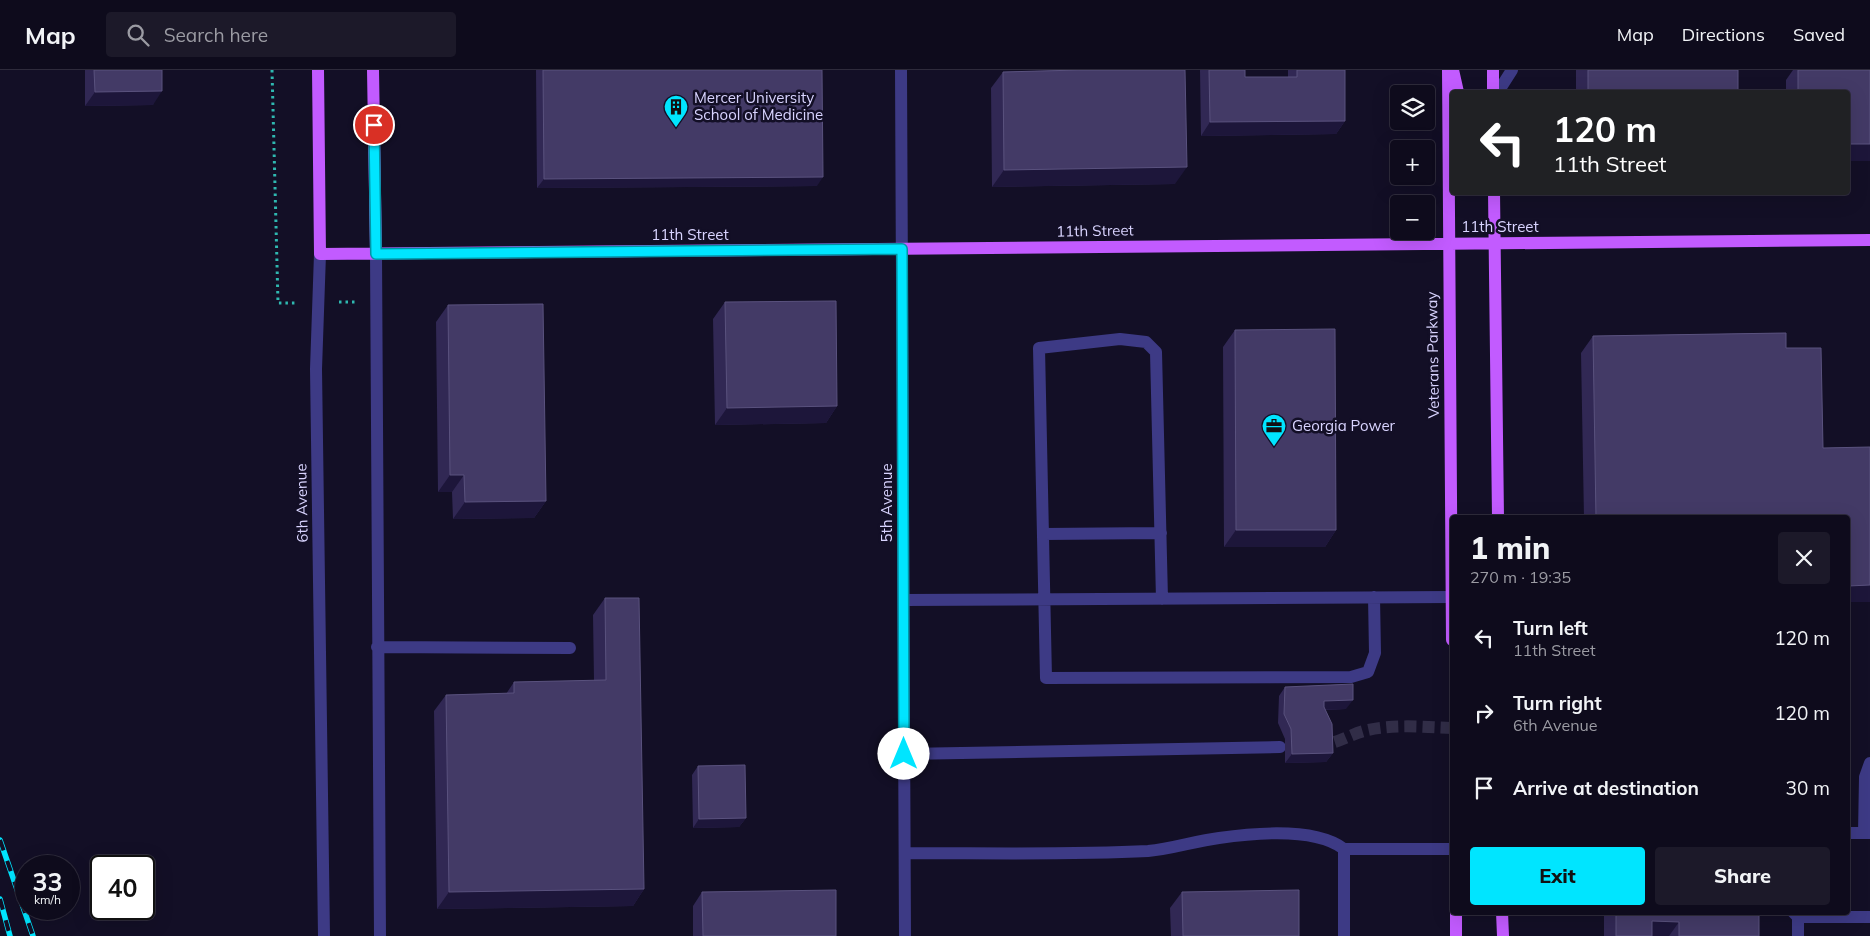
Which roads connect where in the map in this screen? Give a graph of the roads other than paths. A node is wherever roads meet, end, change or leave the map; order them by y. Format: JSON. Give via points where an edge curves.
{"nodes":[{"id":1,"x":318,"y":70,"type":"edge"},
{"id":2,"x":373,"y":70,"type":"edge"},
{"id":3,"x":901,"y":70,"type":"edge"},
{"id":4,"x":1448,"y":70,"type":"edge"},
{"id":5,"x":1453,"y":70,"type":"edge"},
{"id":6,"x":1493,"y":70,"type":"edge"},
{"id":7,"x":1512,"y":70,"type":"edge"},
{"id":8,"x":1458,"y":90,"type":"edge"},
{"id":9,"x":1493,"y":90,"type":"edge"},
{"id":10,"x":1499,"y":90,"type":"edge"},
{"id":11,"x":1494,"y":195,"type":"edge"},
{"id":12,"x":1870,"y":240,"type":"edge"},
{"id":13,"x":1448,"y":244,"type":"junction"},
{"id":14,"x":1495,"y":244,"type":"junction"},
{"id":15,"x":902,"y":249,"type":"junction"},
{"id":16,"x":320,"y":254,"type":"junction"},
{"id":17,"x":376,"y":254,"type":"junction"},
{"id":18,"x":1451,"y":515,"type":"edge"},
{"id":19,"x":1498,"y":515,"type":"edge"},
{"id":20,"x":1161,"y":533,"type":"junction"},
{"id":21,"x":1043,"y":534,"type":"junction"},
{"id":22,"x":1374,"y":597,"type":"junction"},
{"id":23,"x":1450,"y":597,"type":"edge"},
{"id":24,"x":1044,"y":599,"type":"junction"},
{"id":25,"x":1162,"y":599,"type":"junction"},
{"id":26,"x":904,"y":600,"type":"junction"},
{"id":27,"x":378,"y":647,"type":"junction"},
{"id":28,"x":570,"y":648,"type":"dead end"},
{"id":29,"x":1280,"y":747,"type":"dead end"},
{"id":30,"x":904,"y":754,"type":"junction"},
{"id":31,"x":1870,"y":762,"type":"edge"},
{"id":32,"x":1850,"y":833,"type":"edge"},
{"id":33,"x":1867,"y":833,"type":"edge"},
{"id":34,"x":1344,"y":849,"type":"junction"},
{"id":35,"x":1450,"y":849,"type":"edge"},
{"id":36,"x":905,"y":854,"type":"junction"},
{"id":37,"x":1456,"y":915,"type":"edge"},
{"id":38,"x":1502,"y":915,"type":"edge"},
{"id":39,"x":1795,"y":915,"type":"edge"},
{"id":40,"x":1870,"y":917,"type":"edge"},
{"id":41,"x":324,"y":936,"type":"edge"},
{"id":42,"x":380,"y":936,"type":"edge"},
{"id":43,"x":906,"y":936,"type":"edge"},
{"id":44,"x":1344,"y":936,"type":"edge"},
{"id":45,"x":1456,"y":936,"type":"edge"},
{"id":46,"x":1503,"y":936,"type":"edge"},
{"id":47,"x":1798,"y":936,"type":"edge"}],
"edges":[{"from":1,"to":16,"type":"main road","name":"6th Avenue"},
{"from":2,"to":17,"type":"main road"},
{"from":3,"to":15,"type":"street","name":"5th Avenue"},
{"from":4,"to":13,"type":"main road","name":"Veterans Parkway"},
{"from":5,"to":8,"type":"main road"},
{"from":6,"to":9,"type":"main road"},
{"from":7,"to":10,"type":"street"},
{"from":11,"to":14,"type":"main road"},
{"from":12,"to":14,"type":"main road","name":"11th Street"},
{"from":13,"to":14,"type":"main road","name":"11th Street"},
{"from":13,"to":15,"type":"main road","name":"11th Street"},
{"from":13,"to":18,"type":"main road","name":"Veterans Parkway"},
{"from":14,"to":19,"type":"main road"},
{"from":15,"to":17,"type":"main road","name":"11th Street"},
{"from":15,"to":26,"type":"street","name":"5th Avenue"},
{"from":16,"to":17,"type":"main road","name":"11th Street"},
{"from":16,"to":41,"type":"street","name":"6th Avenue","via":[[316,369]]},
{"from":17,"to":27,"type":"street"},
{"from":20,"to":21,"type":"street"},
{"from":20,"to":21,"type":"street","via":[[1156,352],[1146,342],[1120,340],[1039,348]]},
{"from":20,"to":25,"type":"street"},
{"from":21,"to":24,"type":"street"},
{"from":22,"to":23,"type":"street"},
{"from":22,"to":24,"type":"street","via":[[1375,653],[1368,672],[1351,677],[1046,678]]},
{"from":22,"to":25,"type":"street"},
{"from":24,"to":25,"type":"street"},
{"from":24,"to":26,"type":"street"},
{"from":26,"to":30,"type":"street","name":"5th Avenue"},
{"from":27,"to":28,"type":"street"},
{"from":27,"to":42,"type":"street"},
{"from":29,"to":30,"type":"street"},
{"from":30,"to":36,"type":"street","name":"5th Avenue"},
{"from":31,"to":33,"type":"street","via":[[1865,777]]},
{"from":32,"to":33,"type":"street"},
{"from":34,"to":35,"type":"street"},
{"from":34,"to":36,"type":"street","via":[[1333,840],[1309,834],[1219,838],[1150,851]]},
{"from":34,"to":44,"type":"street"},
{"from":36,"to":43,"type":"street","name":"5th Avenue"},
{"from":37,"to":45,"type":"main road"},
{"from":38,"to":46,"type":"main road"},
{"from":39,"to":40,"type":"street"},
{"from":39,"to":47,"type":"street"}]}
